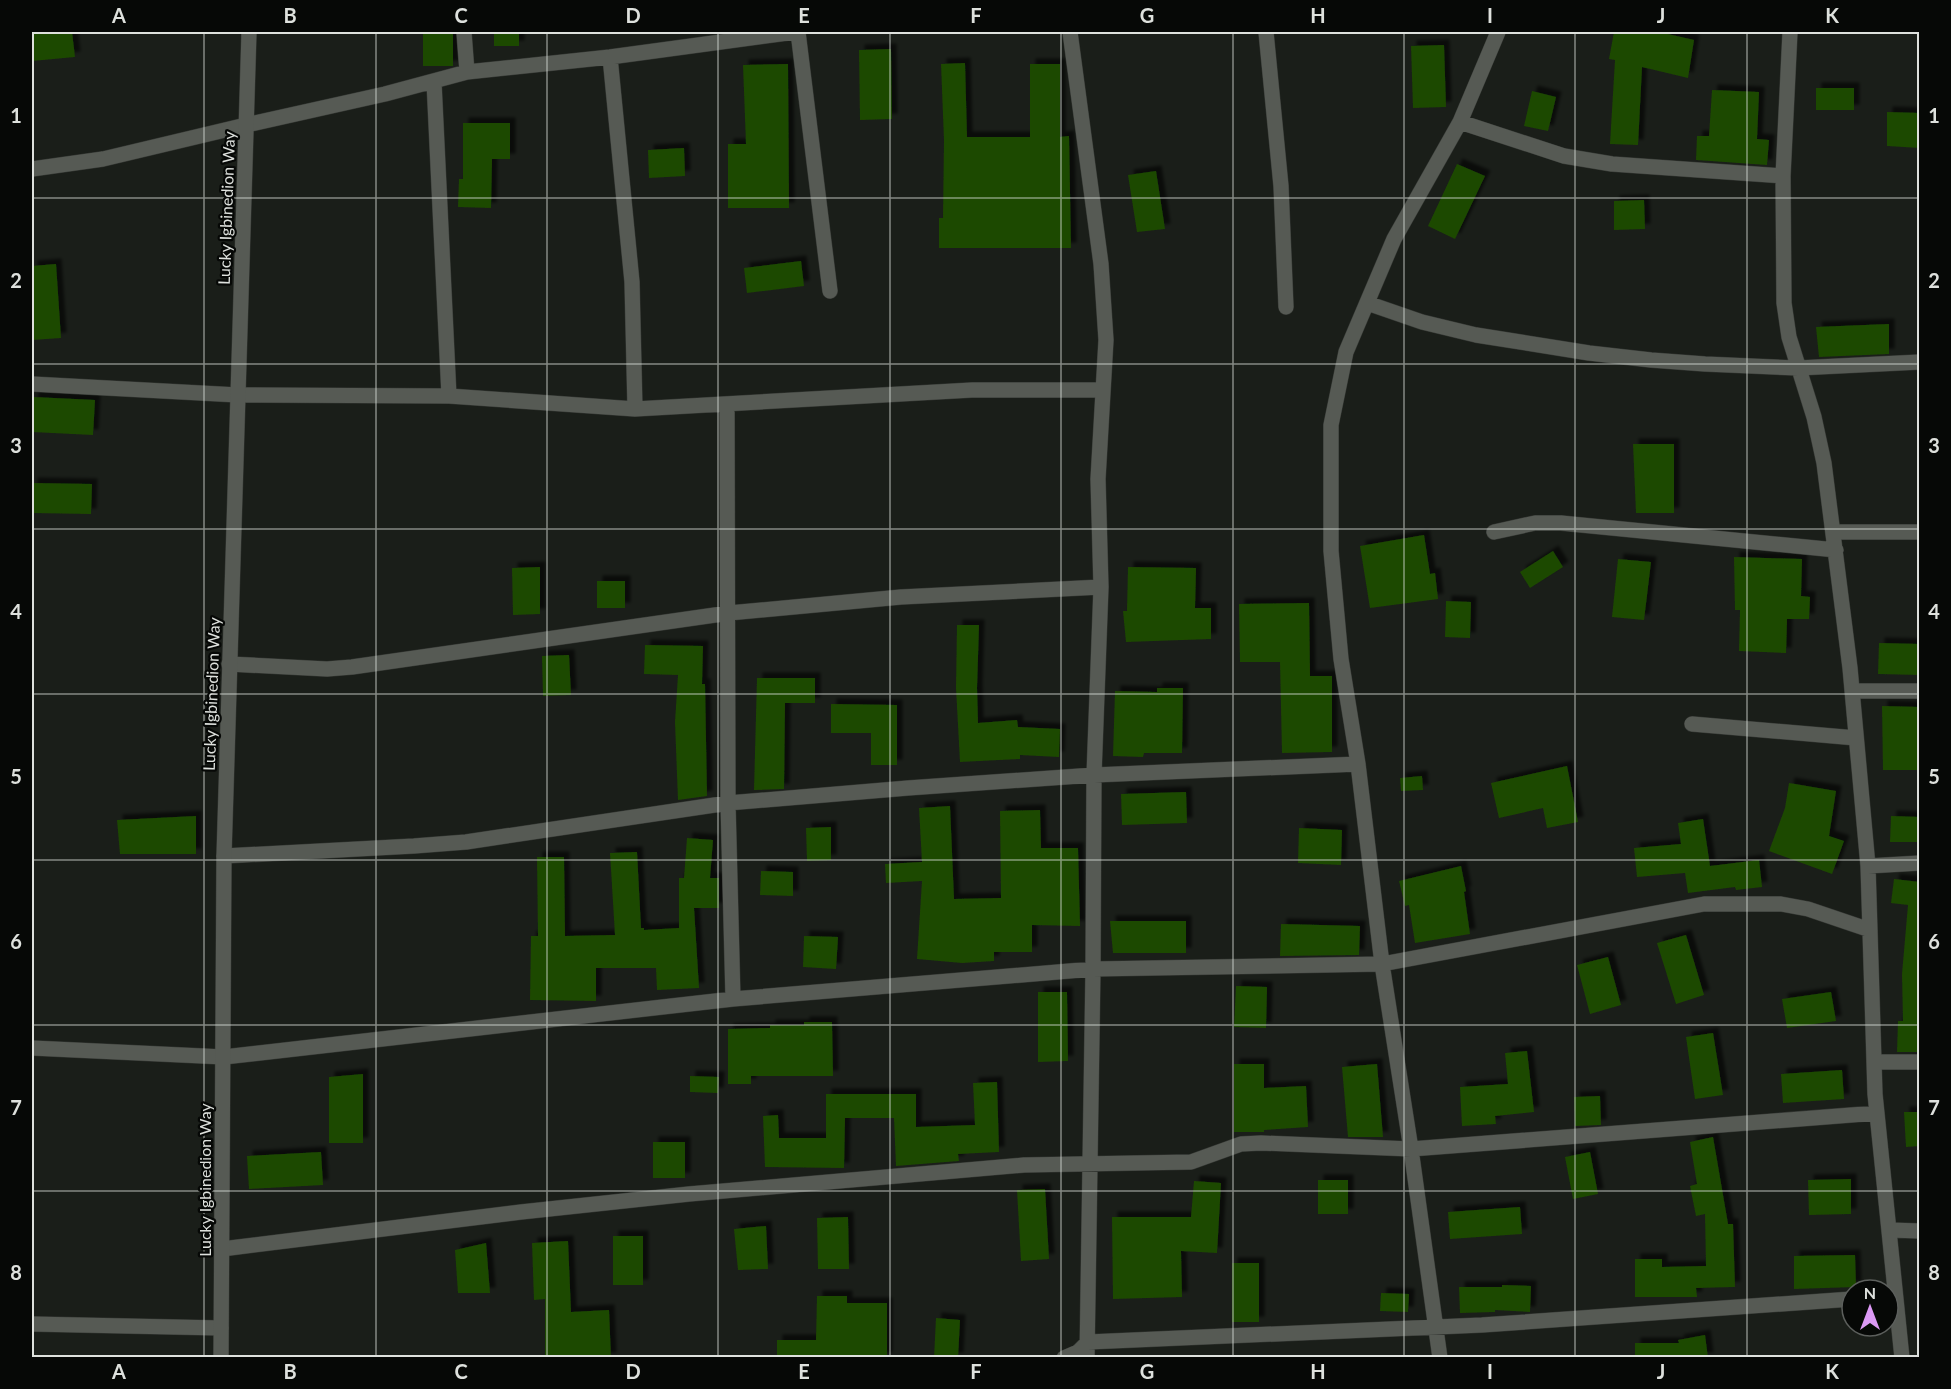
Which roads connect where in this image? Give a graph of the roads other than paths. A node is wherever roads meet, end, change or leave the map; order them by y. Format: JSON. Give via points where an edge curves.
{"nodes":[{"id":1,"x":249,"y":32,"type":"edge"},
{"id":2,"x":464,"y":32,"type":"edge"},
{"id":3,"x":796,"y":32,"type":"edge"},
{"id":4,"x":1070,"y":32,"type":"edge"},
{"id":5,"x":1266,"y":32,"type":"edge"},
{"id":6,"x":1498,"y":32,"type":"edge"},
{"id":7,"x":1790,"y":32,"type":"edge"},
{"id":8,"x":610,"y":57,"type":"junction"},
{"id":9,"x":467,"y":72,"type":"junction"},
{"id":10,"x":434,"y":82,"type":"junction"},
{"id":11,"x":1460,"y":122,"type":"junction"},
{"id":12,"x":246,"y":125,"type":"junction"},
{"id":13,"x":32,"y":169,"type":"edge"},
{"id":14,"x":1783,"y":176,"type":"junction"},
{"id":15,"x":830,"y":291,"type":"dead end"},
{"id":16,"x":1368,"y":303,"type":"junction"},
{"id":17,"x":1286,"y":306,"type":"dead end"},
{"id":18,"x":1920,"y":362,"type":"edge"},
{"id":19,"x":1798,"y":368,"type":"junction"},
{"id":20,"x":32,"y":384,"type":"edge"},
{"id":21,"x":1102,"y":390,"type":"junction"},
{"id":22,"x":238,"y":395,"type":"junction"},
{"id":23,"x":449,"y":396,"type":"junction"},
{"id":24,"x":727,"y":404,"type":"junction"},
{"id":25,"x":635,"y":409,"type":"junction"},
{"id":26,"x":1494,"y":532,"type":"dead end"},
{"id":27,"x":1833,"y":532,"type":"junction"},
{"id":28,"x":1920,"y":532,"type":"edge"},
{"id":29,"x":1836,"y":550,"type":"junction"},
{"id":30,"x":1101,"y":587,"type":"junction"},
{"id":31,"x":729,"y":613,"type":"junction"},
{"id":32,"x":230,"y":664,"type":"junction"},
{"id":33,"x":1852,"y":691,"type":"junction"},
{"id":34,"x":1920,"y":691,"type":"edge"},
{"id":35,"x":1692,"y":724,"type":"dead end"},
{"id":36,"x":1856,"y":738,"type":"junction"},
{"id":37,"x":1358,"y":764,"type":"junction"},
{"id":38,"x":1094,"y":775,"type":"junction"},
{"id":39,"x":728,"y":803,"type":"junction"},
{"id":40,"x":224,"y":856,"type":"junction"},
{"id":41,"x":1920,"y":864,"type":"edge"},
{"id":42,"x":1868,"y":866,"type":"junction"},
{"id":43,"x":1870,"y":930,"type":"junction"},
{"id":44,"x":1382,"y":964,"type":"junction"},
{"id":45,"x":1094,"y":969,"type":"junction"},
{"id":46,"x":733,"y":999,"type":"junction"},
{"id":47,"x":32,"y":1048,"type":"edge"},
{"id":48,"x":224,"y":1057,"type":"junction"},
{"id":49,"x":1874,"y":1062,"type":"junction"},
{"id":50,"x":1920,"y":1062,"type":"edge"},
{"id":51,"x":1877,"y":1113,"type":"junction"},
{"id":52,"x":1411,"y":1149,"type":"junction"},
{"id":53,"x":1089,"y":1163,"type":"junction"},
{"id":54,"x":1890,"y":1230,"type":"junction"},
{"id":55,"x":1920,"y":1231,"type":"edge"},
{"id":56,"x":222,"y":1249,"type":"junction"},
{"id":57,"x":1891,"y":1278,"type":"edge"},
{"id":58,"x":1840,"y":1300,"type":"edge"},
{"id":59,"x":32,"y":1324,"type":"edge"},
{"id":60,"x":221,"y":1328,"type":"junction"},
{"id":61,"x":1436,"y":1328,"type":"junction"},
{"id":62,"x":1899,"y":1338,"type":"edge"},
{"id":63,"x":1088,"y":1350,"type":"edge"},
{"id":64,"x":221,"y":1358,"type":"edge"},
{"id":65,"x":1064,"y":1358,"type":"edge"},
{"id":66,"x":1440,"y":1358,"type":"edge"},
{"id":67,"x":1902,"y":1358,"type":"edge"}],
"edges":[{"from":1,"to":12,"type":"street","name":"Lucky Igbinedion Way"},
{"from":2,"to":9,"type":"street"},
{"from":3,"to":8,"type":"street"},
{"from":3,"to":15,"type":"street"},
{"from":4,"to":21,"type":"street","via":[[1101,264],[1106,340]]},
{"from":5,"to":17,"type":"street","via":[[1281,186]]},
{"from":6,"to":11,"type":"street"},
{"from":7,"to":14,"type":"street"},
{"from":8,"to":9,"type":"street"},
{"from":8,"to":25,"type":"street","via":[[632,282]]},
{"from":9,"to":10,"type":"street"},
{"from":10,"to":12,"type":"street"},
{"from":10,"to":23,"type":"street"},
{"from":11,"to":14,"type":"street","via":[[1573,158]]},
{"from":11,"to":16,"type":"street","via":[[1394,239]]},
{"from":12,"to":13,"type":"street","via":[[103,159]]},
{"from":12,"to":22,"type":"street","name":"Lucky Igbinedion Way"},
{"from":14,"to":19,"type":"street","via":[[1784,303]]},
{"from":16,"to":19,"type":"street","via":[[1422,322],[1533,345],[1651,360]]},
{"from":16,"to":37,"type":"street","via":[[1346,352],[1331,425],[1331,551],[1341,659]]},
{"from":18,"to":19,"type":"street"},
{"from":19,"to":27,"type":"street","via":[[1814,417]]},
{"from":20,"to":22,"type":"street"},
{"from":21,"to":24,"type":"street","via":[[972,390]]},
{"from":21,"to":30,"type":"street","via":[[1098,479]]},
{"from":22,"to":23,"type":"street"},
{"from":22,"to":32,"type":"street","name":"Lucky Igbinedion Way"},
{"from":23,"to":25,"type":"street"},
{"from":24,"to":25,"type":"street"},
{"from":24,"to":31,"type":"street"},
{"from":26,"to":29,"type":"street","via":[[1535,523],[1561,523]]},
{"from":27,"to":28,"type":"street"},
{"from":27,"to":29,"type":"street"},
{"from":29,"to":33,"type":"street"},
{"from":30,"to":31,"type":"street","via":[[901,597]]},
{"from":30,"to":38,"type":"street"},
{"from":31,"to":32,"type":"street","via":[[352,667]]},
{"from":31,"to":39,"type":"street"},
{"from":32,"to":40,"type":"street","name":"Lucky Igbinedion Way"},
{"from":33,"to":34,"type":"street"},
{"from":33,"to":36,"type":"street"},
{"from":35,"to":36,"type":"street"},
{"from":36,"to":42,"type":"street"},
{"from":37,"to":38,"type":"street"},
{"from":37,"to":44,"type":"street"},
{"from":38,"to":39,"type":"street"},
{"from":38,"to":45,"type":"street"},
{"from":39,"to":40,"type":"street","via":[[466,842]]},
{"from":39,"to":46,"type":"street"},
{"from":40,"to":48,"type":"street","name":"Lucky Igbinedion Way"},
{"from":41,"to":42,"type":"street"},
{"from":42,"to":43,"type":"street"},
{"from":43,"to":44,"type":"street","via":[[1781,904],[1704,904]]},
{"from":43,"to":49,"type":"street"},
{"from":44,"to":45,"type":"street"},
{"from":44,"to":52,"type":"street"},
{"from":45,"to":46,"type":"street"},
{"from":45,"to":53,"type":"street"},
{"from":46,"to":48,"type":"street"},
{"from":47,"to":48,"type":"street"},
{"from":48,"to":56,"type":"street","name":"Lucky Igbinedion Way"},
{"from":49,"to":50,"type":"street"},
{"from":49,"to":51,"type":"street"},
{"from":51,"to":52,"type":"street"},
{"from":51,"to":54,"type":"street"},
{"from":52,"to":53,"type":"street","via":[[1261,1143],[1241,1144],[1191,1162]]},
{"from":52,"to":61,"type":"street"},
{"from":53,"to":56,"type":"street","via":[[1024,1165],[689,1194]]},
{"from":53,"to":63,"type":"street"},
{"from":54,"to":55,"type":"street"},
{"from":54,"to":57,"type":"street"},
{"from":56,"to":60,"type":"street","name":"Lucky Igbinedion Way"},
{"from":58,"to":61,"type":"street"},
{"from":59,"to":60,"type":"street"},
{"from":60,"to":64,"type":"street","name":"Lucky Igbinedion Way"},
{"from":61,"to":63,"type":"street"},
{"from":61,"to":66,"type":"street"},
{"from":62,"to":67,"type":"street"},
{"from":63,"to":65,"type":"street"}]}
